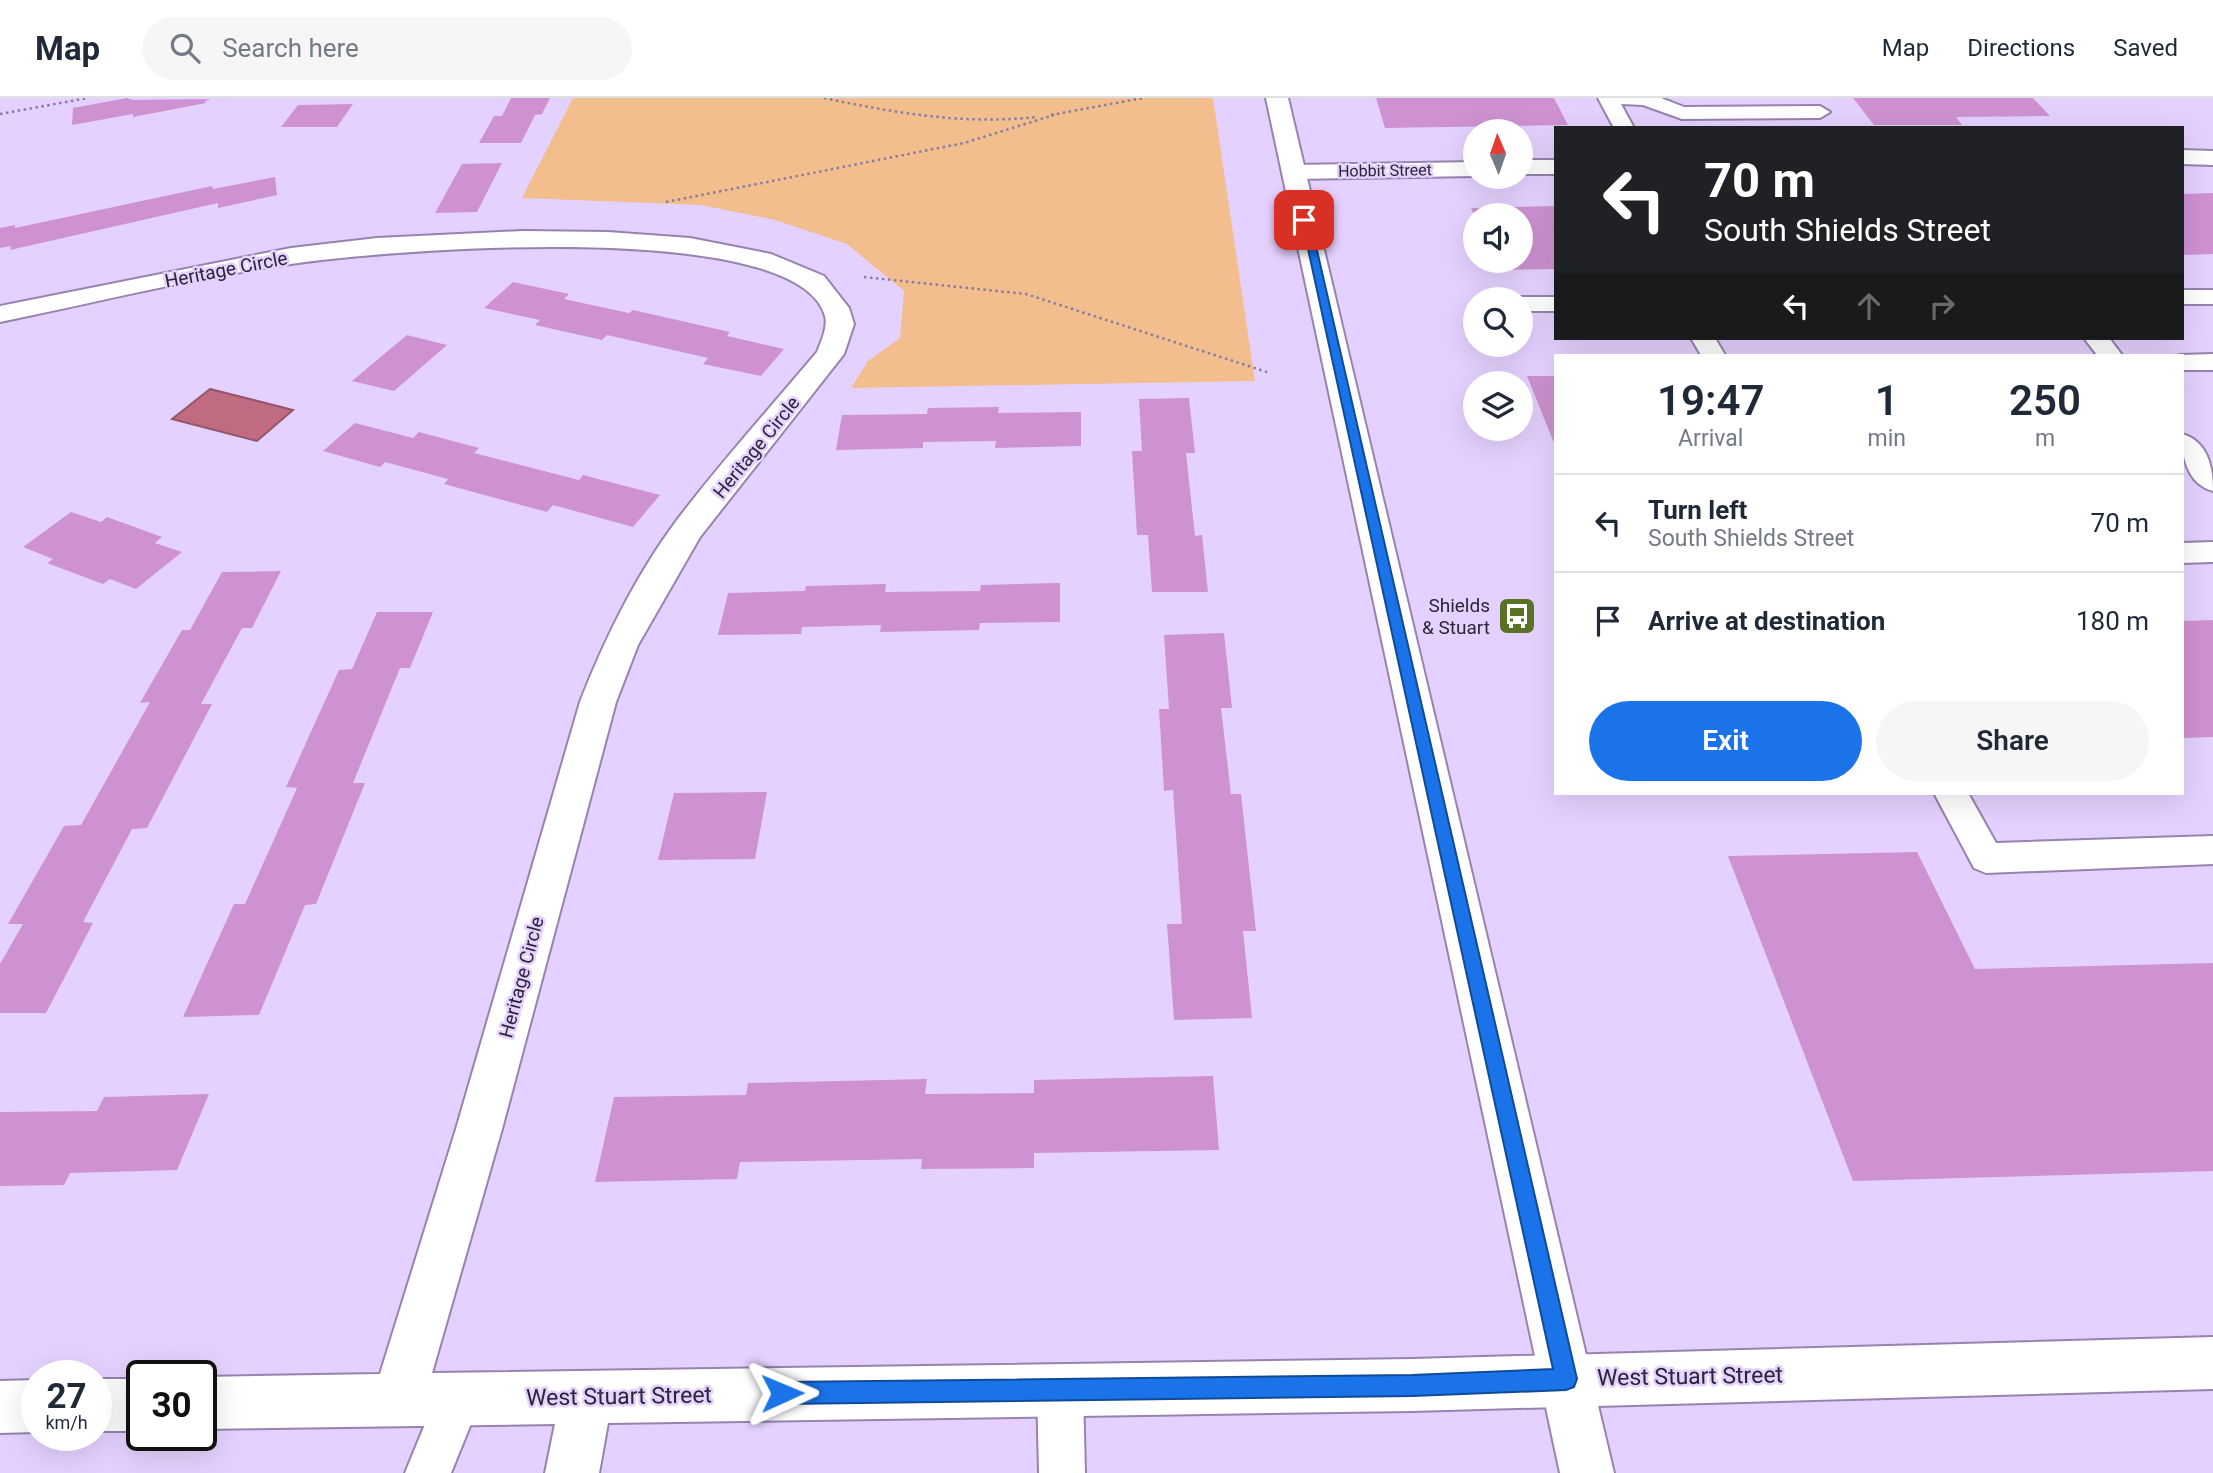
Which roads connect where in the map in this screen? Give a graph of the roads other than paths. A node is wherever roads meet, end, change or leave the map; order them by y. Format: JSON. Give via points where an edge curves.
{"nodes":[{"id":1,"x":1277,"y":98,"type":"edge"},
{"id":2,"x":1820,"y":112,"type":"dead end"},
{"id":3,"x":1623,"y":126,"type":"edge"},
{"id":4,"x":2184,"y":157,"type":"edge"},
{"id":5,"x":2213,"y":158,"type":"edge"},
{"id":6,"x":1533,"y":167,"type":"edge"},
{"id":7,"x":1554,"y":167,"type":"edge"},
{"id":8,"x":1463,"y":169,"type":"edge"},
{"id":9,"x":1294,"y":172,"type":"junction"},
{"id":10,"x":2213,"y":297,"type":"edge"},
{"id":11,"x":2184,"y":298,"type":"edge"},
{"id":12,"x":1533,"y":304,"type":"edge"},
{"id":13,"x":1554,"y":304,"type":"edge"},
{"id":14,"x":0,"y":314,"type":"edge"},
{"id":15,"x":2098,"y":340,"type":"edge"},
{"id":16,"x":2109,"y":354,"type":"edge"},
{"id":17,"x":2184,"y":362,"type":"edge"},
{"id":18,"x":2213,"y":362,"type":"edge"},
{"id":19,"x":2184,"y":446,"type":"edge"},
{"id":20,"x":2213,"y":482,"type":"edge"},
{"id":21,"x":2213,"y":552,"type":"edge"},
{"id":22,"x":2184,"y":553,"type":"edge"},
{"id":23,"x":1952,"y":795,"type":"edge"},
{"id":24,"x":2213,"y":850,"type":"edge"},
{"id":25,"x":2213,"y":1363,"type":"edge"},
{"id":26,"x":1566,"y":1379,"type":"junction"},
{"id":27,"x":1060,"y":1389,"type":"junction"},
{"id":28,"x":587,"y":1396,"type":"junction"},
{"id":29,"x":458,"y":1399,"type":"junction"},
{"id":30,"x":398,"y":1400,"type":"junction"},
{"id":31,"x":217,"y":1404,"type":"edge"},
{"id":32,"x":21,"y":1406,"type":"edge"},
{"id":33,"x":0,"y":1407,"type":"edge"},
{"id":34,"x":428,"y":1473,"type":"edge"},
{"id":35,"x":572,"y":1473,"type":"edge"},
{"id":36,"x":1062,"y":1473,"type":"edge"},
{"id":37,"x":1587,"y":1473,"type":"edge"}],
"edges":[{"from":1,"to":9,"type":"street"},
{"from":2,"to":3,"type":"lane","via":[[1682,113],[1646,99],[1608,98]]},
{"from":4,"to":5,"type":"street"},
{"from":6,"to":7,"type":"street"},
{"from":8,"to":9,"type":"street","name":"Hobbit Street"},
{"from":9,"to":26,"type":"street"},
{"from":10,"to":11,"type":"lane"},
{"from":12,"to":13,"type":"lane"},
{"from":14,"to":30,"type":"street","name":"Heritage Circle","via":[[332,250],[559,237],[688,246],[784,266],[816,282],[839,313],[839,330],[830,354],[688,529],[620,645],[598,702],[480,1129]]},
{"from":15,"to":16,"type":"lane"},
{"from":17,"to":18,"type":"lane"},
{"from":19,"to":20,"type":"lane"},
{"from":21,"to":22,"type":"lane"},
{"from":23,"to":24,"type":"lane","via":[[1986,858]]},
{"from":25,"to":26,"type":"street","name":"West Stuart Street"},
{"from":26,"to":27,"type":"street","name":"West Stuart Street"},
{"from":26,"to":37,"type":"street"},
{"from":27,"to":28,"type":"street","name":"West Stuart Street"},
{"from":27,"to":36,"type":"lane"},
{"from":28,"to":29,"type":"street","name":"West Stuart Street"},
{"from":28,"to":35,"type":"street"},
{"from":29,"to":30,"type":"street","name":"West Stuart Street"},
{"from":29,"to":34,"type":"lane"},
{"from":30,"to":31,"type":"street","name":"West Stuart Street"},
{"from":32,"to":33,"type":"street"}]}
